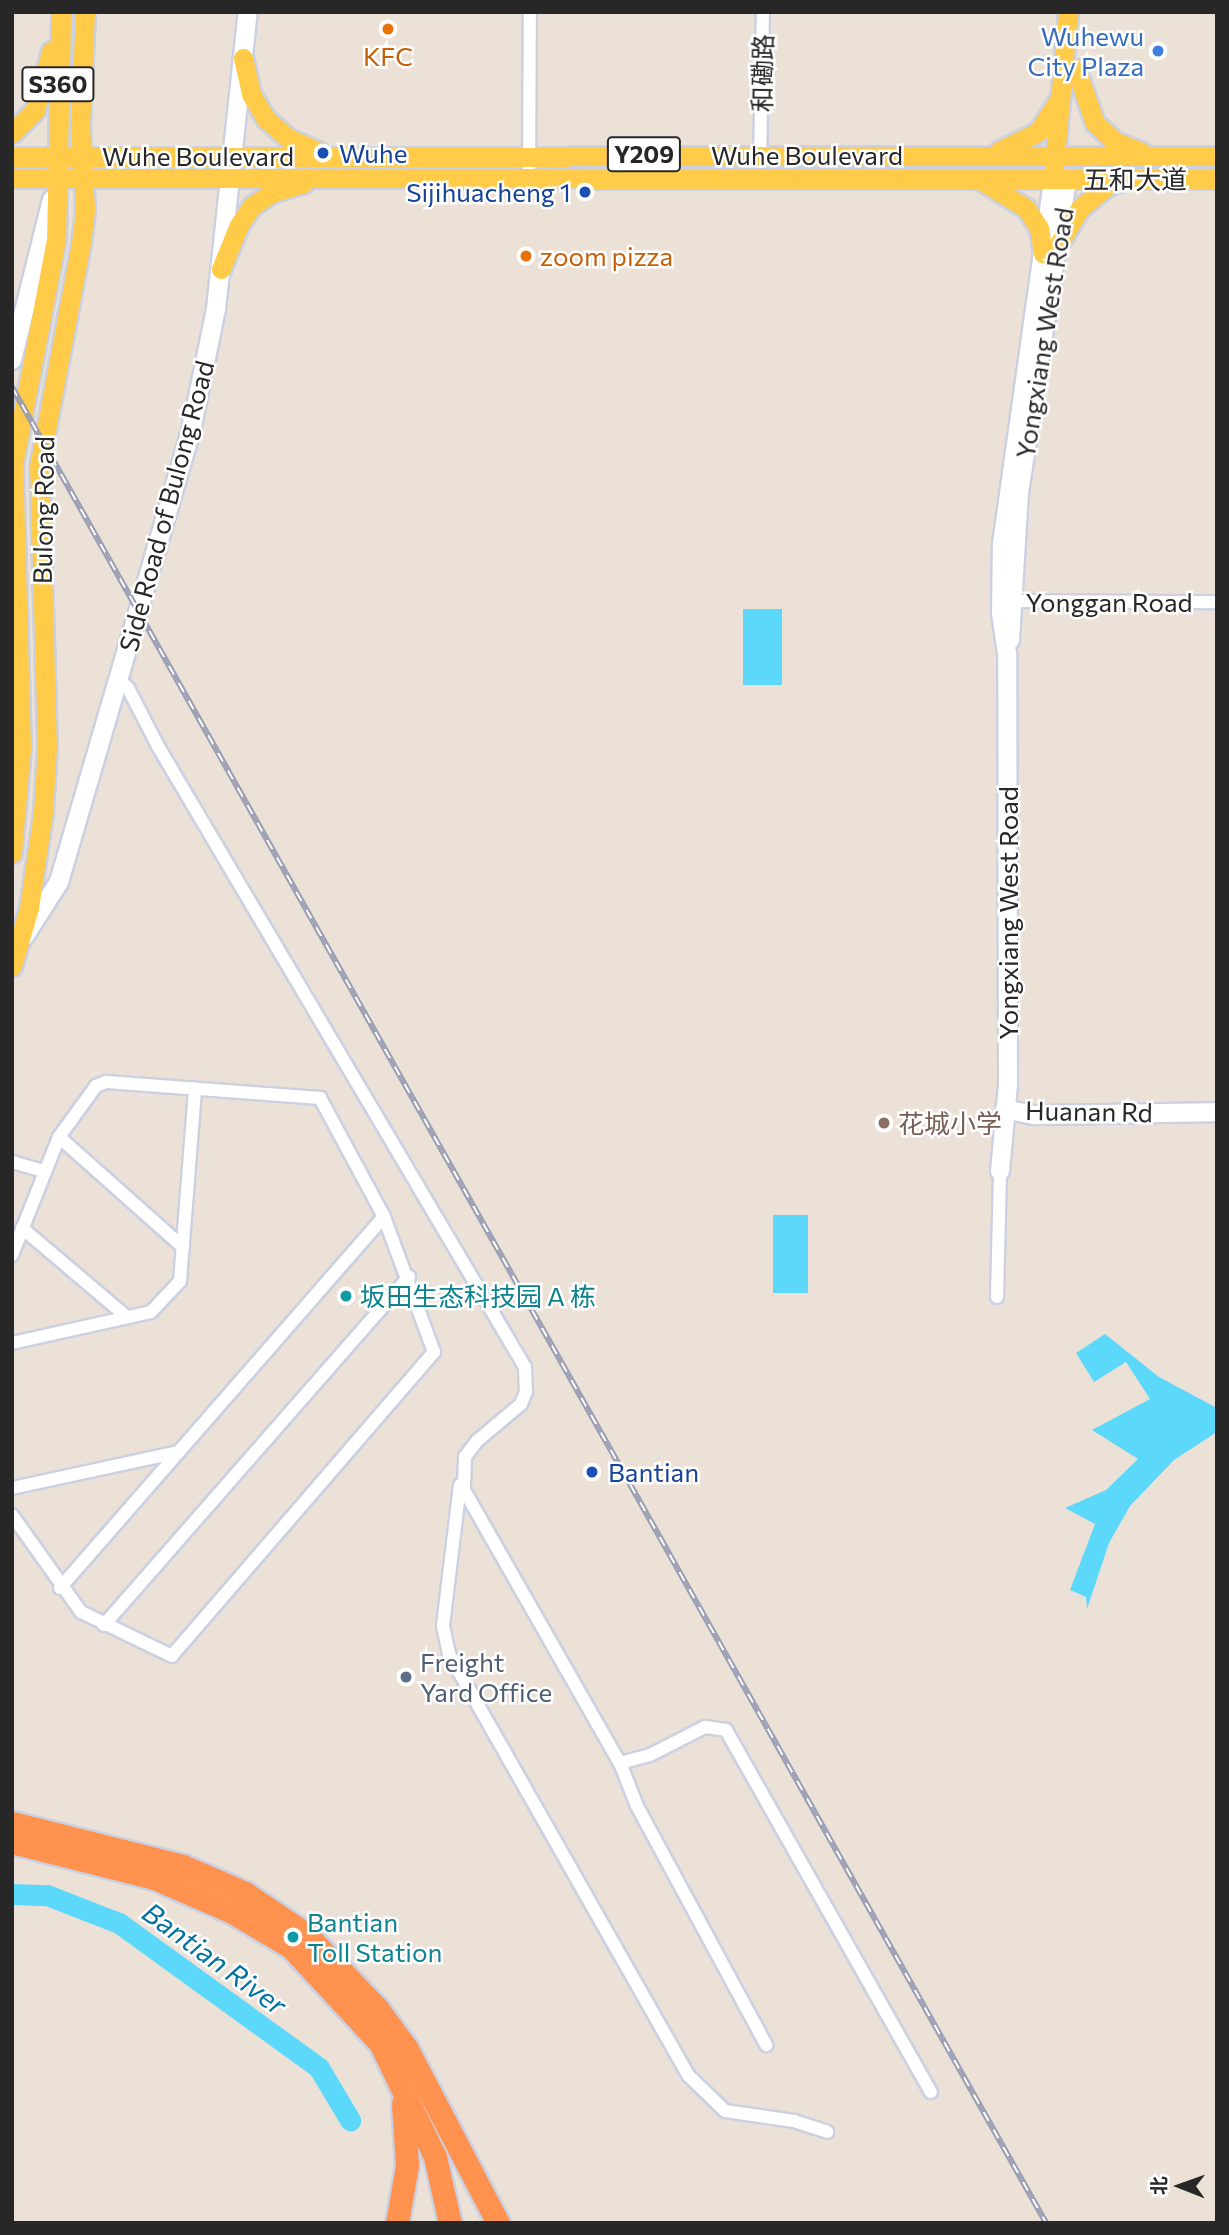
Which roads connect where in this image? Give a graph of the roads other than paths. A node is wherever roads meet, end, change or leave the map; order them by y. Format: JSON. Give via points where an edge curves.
{"nodes":[{"id":1,"x":61,"y":12,"type":"edge"},
{"id":2,"x":85,"y":12,"type":"edge"},
{"id":3,"x":248,"y":12,"type":"edge"},
{"id":4,"x":530,"y":12,"type":"edge"},
{"id":5,"x":763,"y":12,"type":"edge"},
{"id":6,"x":1068,"y":12,"type":"edge"},
{"id":7,"x":1081,"y":12,"type":"edge"},
{"id":8,"x":243,"y":58,"type":"junction"},
{"id":9,"x":1076,"y":69,"type":"junction"},
{"id":10,"x":1062,"y":89,"type":"junction"},
{"id":11,"x":12,"y":132,"type":"edge"},
{"id":12,"x":760,"y":154,"type":"junction"},
{"id":13,"x":326,"y":155,"type":"junction"},
{"id":14,"x":529,"y":155,"type":"junction"},
{"id":15,"x":972,"y":155,"type":"junction"},
{"id":16,"x":82,"y":156,"type":"junction"},
{"id":17,"x":233,"y":156,"type":"junction"},
{"id":18,"x":1062,"y":156,"type":"junction"},
{"id":19,"x":1157,"y":156,"type":"junction"},
{"id":20,"x":1217,"y":156,"type":"edge"},
{"id":21,"x":12,"y":157,"type":"edge"},
{"id":22,"x":57,"y":157,"type":"junction"},
{"id":23,"x":529,"y":176,"type":"junction"},
{"id":24,"x":759,"y":176,"type":"junction"},
{"id":25,"x":231,"y":177,"type":"junction"},
{"id":26,"x":327,"y":177,"type":"junction"},
{"id":27,"x":966,"y":177,"type":"junction"},
{"id":28,"x":12,"y":178,"type":"edge"},
{"id":29,"x":58,"y":178,"type":"junction"},
{"id":30,"x":83,"y":178,"type":"junction"},
{"id":31,"x":1060,"y":179,"type":"junction"},
{"id":32,"x":1158,"y":179,"type":"junction"},
{"id":33,"x":1217,"y":179,"type":"edge"},
{"id":34,"x":1134,"y":180,"type":"junction"},
{"id":35,"x":1050,"y":250,"type":"junction"},
{"id":36,"x":221,"y":269,"type":"junction"},
{"id":37,"x":16,"y":321,"type":"edge"},
{"id":38,"x":12,"y":360,"type":"edge"},
{"id":39,"x":14,"y":567,"type":"edge"},
{"id":40,"x":1008,"y":601,"type":"junction"},
{"id":41,"x":1217,"y":602,"type":"edge"},
{"id":42,"x":117,"y":678,"type":"junction"},
{"id":43,"x":16,"y":717,"type":"edge"},
{"id":44,"x":21,"y":747,"type":"junction"},
{"id":45,"x":12,"y":779,"type":"edge"},
{"id":46,"x":12,"y":853,"type":"edge"},
{"id":47,"x":22,"y":940,"type":"junction"},
{"id":48,"x":12,"y":966,"type":"edge"},
{"id":49,"x":195,"y":1089,"type":"junction"},
{"id":50,"x":1217,"y":1100,"type":"edge"},
{"id":51,"x":1005,"y":1109,"type":"junction"},
{"id":52,"x":1217,"y":1112,"type":"edge"},
{"id":53,"x":59,"y":1137,"type":"junction"},
{"id":54,"x":12,"y":1162,"type":"edge"},
{"id":55,"x":43,"y":1171,"type":"junction"},
{"id":56,"x":1000,"y":1171,"type":"joint"},
{"id":57,"x":384,"y":1217,"type":"junction"},
{"id":58,"x":22,"y":1228,"type":"junction"},
{"id":59,"x":183,"y":1247,"type":"junction"},
{"id":60,"x":12,"y":1255,"type":"edge"},
{"id":61,"x":409,"y":1276,"type":"junction"},
{"id":62,"x":997,"y":1297,"type":"dead end"},
{"id":63,"x":127,"y":1317,"type":"junction"},
{"id":64,"x":12,"y":1343,"type":"edge"},
{"id":65,"x":179,"y":1452,"type":"junction"},
{"id":66,"x":461,"y":1474,"type":"junction"},
{"id":67,"x":12,"y":1488,"type":"edge"},
{"id":68,"x":12,"y":1515,"type":"edge"},
{"id":69,"x":60,"y":1588,"type":"junction"},
{"id":70,"x":104,"y":1625,"type":"junction"},
{"id":71,"x":620,"y":1763,"type":"junction"},
{"id":72,"x":12,"y":1823,"type":"edge"},
{"id":73,"x":12,"y":1842,"type":"edge"},
{"id":74,"x":39,"y":1847,"type":"junction"},
{"id":75,"x":12,"y":1848,"type":"edge"},
{"id":76,"x":766,"y":2045,"type":"dead end"},
{"id":77,"x":399,"y":2080,"type":"junction"},
{"id":78,"x":932,"y":2092,"type":"dead end"},
{"id":79,"x":449,"y":2130,"type":"junction"},
{"id":80,"x":827,"y":2132,"type":"dead end"},
{"id":81,"x":397,"y":2223,"type":"edge"},
{"id":82,"x":450,"y":2223,"type":"edge"},
{"id":83,"x":464,"y":2223,"type":"edge"},
{"id":84,"x":498,"y":2223,"type":"edge"}],
"edges":[{"from":1,"to":11,"type":"main road","via":[[38,102],[30,118]]},
{"from":1,"to":22,"type":"main road","name":"Bulong Road","number":"S360"},
{"from":2,"to":16,"type":"main road","name":"Bulong Road","number":"S360"},
{"from":3,"to":8,"type":"main road","name":"Side Road of Bulong Road"},
{"from":4,"to":14,"type":"street"},
{"from":5,"to":12,"type":"street","name":"和磡路"},
{"from":6,"to":10,"type":"main road"},
{"from":7,"to":9,"type":"main road"},
{"from":8,"to":13,"type":"main road","via":[[251,94],[266,119],[288,138]]},
{"from":8,"to":17,"type":"main road","name":"Side Road of Bulong Road"},
{"from":9,"to":18,"type":"main road"},
{"from":9,"to":19,"type":"main road","via":[[1083,99],[1104,133]]},
{"from":10,"to":15,"type":"main road","via":[[1054,111],[1038,132],[1015,146]]},
{"from":10,"to":18,"type":"main road"},
{"from":12,"to":14,"type":"main road","name":"Wuhe Boulevard","number":"Y209"},
{"from":12,"to":15,"type":"main road","name":"Wuhe Boulevard","number":"Y209"},
{"from":12,"to":24,"type":"street","name":"和磡路"},
{"from":13,"to":14,"type":"main road","name":"Wuhe Boulevard","number":"Y209"},
{"from":13,"to":17,"type":"main road","name":"Wuhe Boulevard","number":"Y209"},
{"from":14,"to":23,"type":"street"},
{"from":15,"to":18,"type":"main road","name":"Wuhe Boulevard","number":"Y209"},
{"from":15,"to":27,"type":"main road"},
{"from":16,"to":17,"type":"main road","name":"Wuhe Boulevard","number":"Y209"},
{"from":16,"to":22,"type":"main road","name":"Wuhe Boulevard","number":"Y209"},
{"from":16,"to":30,"type":"main road","name":"Bulong Road","number":"S360"},
{"from":17,"to":25,"type":"main road","name":"Side Road of Bulong Road"},
{"from":18,"to":19,"type":"main road","name":"五和大道","number":"Y209"},
{"from":18,"to":31,"type":"main road"},
{"from":19,"to":20,"type":"main road","name":"五和大道","number":"Y209"},
{"from":19,"to":32,"type":"main road"},
{"from":21,"to":22,"type":"main road","name":"Wuhe Boulevard","number":"Y209"},
{"from":22,"to":29,"type":"main road","name":"Bulong Road","number":"S360"},
{"from":23,"to":24,"type":"main road","name":"Wuhe Boulevard","number":"Y209"},
{"from":23,"to":26,"type":"main road","name":"Wuhe Boulevard","number":"Y209"},
{"from":24,"to":27,"type":"main road","name":"Wuhe Boulevard","number":"Y209"},
{"from":25,"to":26,"type":"main road","name":"Wuhe Boulevard","number":"Y209"},
{"from":25,"to":30,"type":"main road","name":"Wuhe Boulevard","number":"Y209"},
{"from":25,"to":36,"type":"main road","name":"Side Road of Bulong Road"},
{"from":26,"to":36,"type":"main road","via":[[271,193],[252,206]]},
{"from":27,"to":31,"type":"main road","name":"Wuhe Boulevard","number":"Y209"},
{"from":27,"to":35,"type":"main road","via":[[991,184],[1026,208]]},
{"from":28,"to":29,"type":"main road","name":"Wuhe Boulevard","number":"Y209"},
{"from":29,"to":30,"type":"main road","name":"Wuhe Boulevard","number":"Y209"},
{"from":29,"to":37,"type":"main road"},
{"from":29,"to":39,"type":"main road","name":"Bulong Road","number":"S360","via":[[51,275],[15,443]]},
{"from":30,"to":47,"type":"main road","name":"Bulong Road","number":"S360","via":[[85,208],[76,279],[40,456],[47,747],[40,844]]},
{"from":31,"to":34,"type":"main road","name":"五和大道","number":"Y209"},
{"from":31,"to":35,"type":"main road","name":"Yongxiang West Road"},
{"from":32,"to":33,"type":"main road","name":"五和大道","number":"Y209"},
{"from":32,"to":34,"type":"main road","name":"五和大道","number":"Y209"},
{"from":34,"to":35,"type":"main road","via":[[1108,185],[1090,198]]},
{"from":35,"to":40,"type":"main road","name":"Yongxiang West Road","via":[[1004,517]]},
{"from":36,"to":42,"type":"main road","name":"Side Road of Bulong Road","via":[[192,426]]},
{"from":37,"to":38,"type":"main road"},
{"from":39,"to":43,"type":"main road","name":"Bulong Road","number":"S360"},
{"from":40,"to":41,"type":"street","name":"Yonggan Road"},
{"from":40,"to":51,"type":"main road","name":"Yongxiang West Road"},
{"from":42,"to":47,"type":"main road","name":"Side Road of Bulong Road","via":[[59,882]]},
{"from":42,"to":66,"type":"street","via":[[128,688],[524,1367],[526,1391],[521,1404],[477,1441],[465,1457]]},
{"from":43,"to":44,"type":"main road","name":"Bulong Road","number":"S360"},
{"from":44,"to":45,"type":"main road"},
{"from":44,"to":46,"type":"main road","name":"Bulong Road","number":"S360"},
{"from":47,"to":48,"type":"main road","name":"Bulong Road","number":"S360"},
{"from":49,"to":53,"type":"street","via":[[106,1082],[84,1099]]},
{"from":49,"to":57,"type":"street","via":[[320,1098]]},
{"from":49,"to":59,"type":"street"},
{"from":50,"to":51,"type":"main road","name":"Huanan Rd","via":[[1033,1103]]},
{"from":51,"to":52,"type":"main road","name":"Huanan Rd","via":[[1033,1115]]},
{"from":51,"to":56,"type":"main road","name":"Yongxiang West Road"},
{"from":53,"to":55,"type":"street"},
{"from":53,"to":59,"type":"street"},
{"from":54,"to":55,"type":"street"},
{"from":55,"to":58,"type":"street"},
{"from":56,"to":62,"type":"street"},
{"from":57,"to":61,"type":"street"},
{"from":57,"to":65,"type":"street"},
{"from":58,"to":60,"type":"street"},
{"from":58,"to":63,"type":"street"},
{"from":59,"to":63,"type":"street","via":[[180,1281],[151,1312]]},
{"from":61,"to":70,"type":"street"},
{"from":61,"to":70,"type":"street","via":[[434,1352],[172,1656]]},
{"from":63,"to":64,"type":"street"},
{"from":65,"to":67,"type":"street"},
{"from":65,"to":69,"type":"street"},
{"from":66,"to":71,"type":"street","via":[[471,1505]]},
{"from":66,"to":80,"type":"street","via":[[443,1626],[449,1654],[689,2076],[725,2111]]},
{"from":68,"to":69,"type":"street"},
{"from":69,"to":70,"type":"street","via":[[81,1612]]},
{"from":71,"to":76,"type":"street","via":[[636,1807]]},
{"from":71,"to":78,"type":"street","via":[[650,1755],[705,1727],[726,1730]]},
{"from":72,"to":79,"type":"highway","via":[[183,1866],[245,1893],[306,1934],[377,2008]]},
{"from":73,"to":74,"type":"highway"},
{"from":74,"to":75,"type":"highway"},
{"from":74,"to":77,"type":"highway","via":[[128,1869],[180,1888],[234,1913],[290,1948],[380,2043]]},
{"from":77,"to":81,"type":"highway","via":[[407,2165]]},
{"from":77,"to":82,"type":"highway","via":[[435,2157]]},
{"from":79,"to":83,"type":"highway"},
{"from":79,"to":84,"type":"highway"}]}
